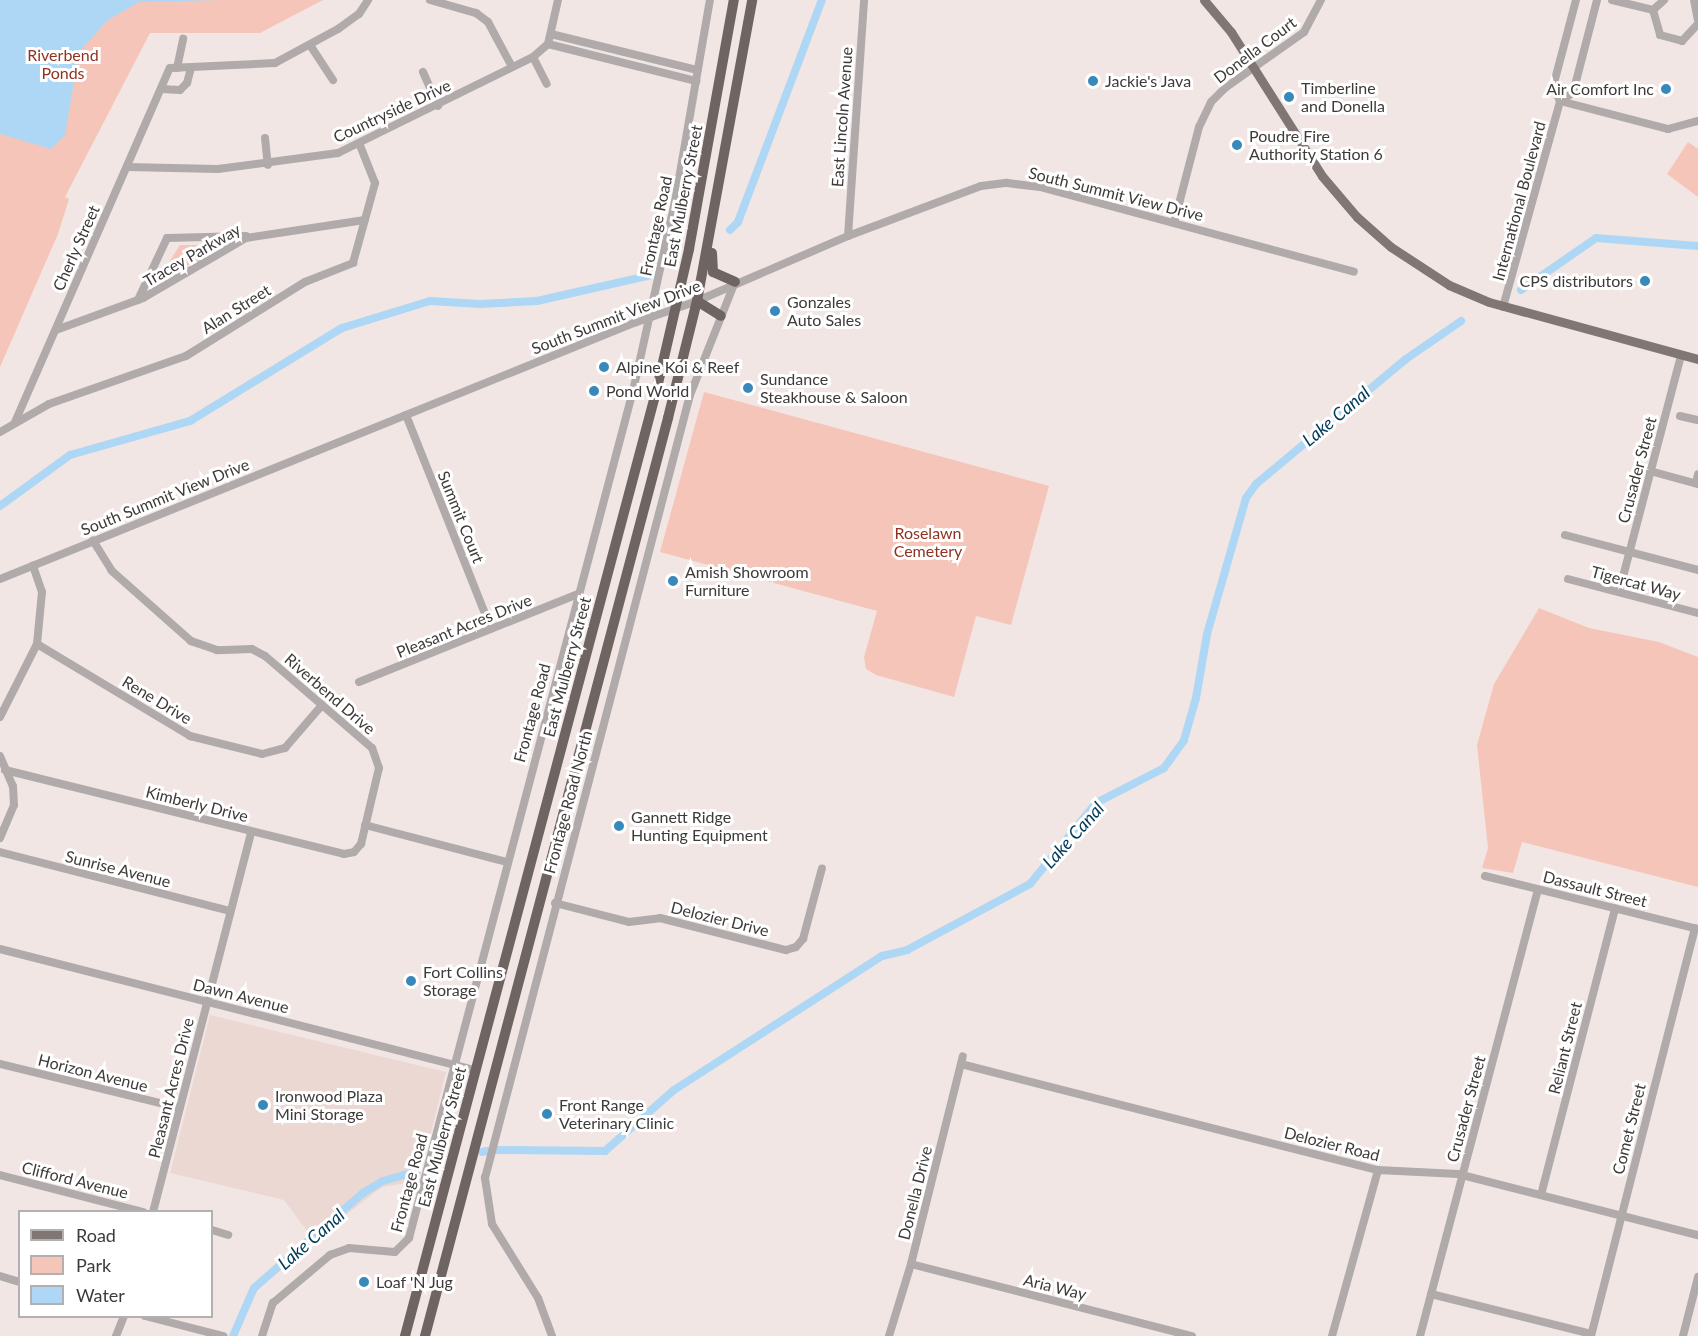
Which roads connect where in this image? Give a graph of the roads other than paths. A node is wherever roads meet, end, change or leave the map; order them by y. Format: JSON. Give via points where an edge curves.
{"nodes":[{"id":1,"x":368,"y":0,"type":"edge"},
{"id":2,"x":430,"y":0,"type":"edge"},
{"id":3,"x":558,"y":0,"type":"edge"},
{"id":4,"x":710,"y":0,"type":"edge"},
{"id":5,"x":734,"y":0,"type":"edge"},
{"id":6,"x":752,"y":0,"type":"edge"},
{"id":7,"x":758,"y":0,"type":"edge"},
{"id":8,"x":864,"y":0,"type":"edge"},
{"id":9,"x":1204,"y":0,"type":"edge"},
{"id":10,"x":1321,"y":0,"type":"edge"},
{"id":11,"x":1576,"y":0,"type":"edge"},
{"id":12,"x":1597,"y":0,"type":"edge"},
{"id":13,"x":1612,"y":0,"type":"edge"},
{"id":14,"x":1664,"y":0,"type":"edge"},
{"id":15,"x":1694,"y":0,"type":"edge"},
{"id":16,"x":1653,"y":10,"type":"junction"},
{"id":17,"x":1698,"y":22,"type":"edge"},
{"id":18,"x":747,"y":29,"type":"junction"},
{"id":19,"x":551,"y":34,"type":"junction"},
{"id":20,"x":183,"y":39,"type":"dead end"},
{"id":21,"x":548,"y":44,"type":"junction"},
{"id":22,"x":310,"y":45,"type":"junction"},
{"id":23,"x":533,"y":57,"type":"junction"},
{"id":24,"x":512,"y":67,"type":"junction"},
{"id":25,"x":173,"y":68,"type":"junction"},
{"id":26,"x":191,"y":68,"type":"junction"},
{"id":27,"x":1255,"y":69,"type":"junction"},
{"id":28,"x":698,"y":70,"type":"junction"},
{"id":29,"x":423,"y":72,"type":"dead end"},
{"id":30,"x":333,"y":80,"type":"dead end"},
{"id":31,"x":696,"y":81,"type":"junction"},
{"id":32,"x":547,"y":84,"type":"dead end"},
{"id":33,"x":161,"y":89,"type":"junction"},
{"id":34,"x":1560,"y":101,"type":"junction"},
{"id":35,"x":438,"y":106,"type":"junction"},
{"id":36,"x":1698,"y":121,"type":"edge"},
{"id":37,"x":265,"y":138,"type":"dead end"},
{"id":38,"x":359,"y":144,"type":"junction"},
{"id":39,"x":268,"y":165,"type":"junction"},
{"id":40,"x":127,"y":167,"type":"junction"},
{"id":41,"x":716,"y":206,"type":"junction"},
{"id":42,"x":364,"y":220,"type":"junction"},
{"id":43,"x":1174,"y":223,"type":"junction"},
{"id":44,"x":259,"y":234,"type":"junction"},
{"id":45,"x":848,"y":236,"type":"junction"},
{"id":46,"x":1354,"y":272,"type":"dead end"},
{"id":47,"x":735,"y":282,"type":"junction"},
{"id":48,"x":138,"y":300,"type":"junction"},
{"id":49,"x":697,"y":301,"type":"junction"},
{"id":50,"x":1503,"y":307,"type":"junction"},
{"id":51,"x":675,"y":308,"type":"junction"},
{"id":52,"x":721,"y":316,"type":"junction"},
{"id":53,"x":651,"y":318,"type":"junction"},
{"id":54,"x":56,"y":330,"type":"junction"},
{"id":55,"x":1681,"y":355,"type":"junction"},
{"id":56,"x":1698,"y":359,"type":"edge"},
{"id":57,"x":406,"y":415,"type":"junction"},
{"id":58,"x":1680,"y":416,"type":"dead end"},
{"id":59,"x":1698,"y":420,"type":"edge"},
{"id":60,"x":15,"y":422,"type":"junction"},
{"id":61,"x":0,"y":432,"type":"edge"},
{"id":62,"x":1650,"y":471,"type":"junction"},
{"id":63,"x":1698,"y":474,"type":"edge"},
{"id":64,"x":1697,"y":484,"type":"edge"},
{"id":65,"x":1565,"y":535,"type":"dead end"},
{"id":66,"x":93,"y":541,"type":"junction"},
{"id":67,"x":1630,"y":551,"type":"junction"},
{"id":68,"x":33,"y":566,"type":"junction"},
{"id":69,"x":1698,"y":570,"type":"edge"},
{"id":70,"x":0,"y":579,"type":"edge"},
{"id":71,"x":1568,"y":579,"type":"dead end"},
{"id":72,"x":1619,"y":592,"type":"junction"},
{"id":73,"x":578,"y":594,"type":"junction"},
{"id":74,"x":1698,"y":613,"type":"edge"},
{"id":75,"x":491,"y":629,"type":"junction"},
{"id":76,"x":37,"y":644,"type":"junction"},
{"id":77,"x":360,"y":682,"type":"dead end"},
{"id":78,"x":322,"y":705,"type":"junction"},
{"id":79,"x":0,"y":717,"type":"edge"},
{"id":80,"x":0,"y":756,"type":"edge"},
{"id":81,"x":5,"y":770,"type":"junction"},
{"id":82,"x":365,"y":825,"type":"junction"},
{"id":83,"x":251,"y":832,"type":"junction"},
{"id":84,"x":0,"y":838,"type":"edge"},
{"id":85,"x":0,"y":852,"type":"edge"},
{"id":86,"x":507,"y":861,"type":"junction"},
{"id":87,"x":822,"y":868,"type":"dead end"},
{"id":88,"x":1485,"y":876,"type":"dead end"},
{"id":89,"x":1538,"y":889,"type":"junction"},
{"id":90,"x":555,"y":903,"type":"junction"},
{"id":91,"x":1615,"y":908,"type":"junction"},
{"id":92,"x":230,"y":911,"type":"junction"},
{"id":93,"x":1696,"y":929,"type":"edge"},
{"id":94,"x":0,"y":949,"type":"edge"},
{"id":95,"x":207,"y":1002,"type":"junction"},
{"id":96,"x":962,"y":1060,"type":"joint"},
{"id":97,"x":0,"y":1064,"type":"edge"},
{"id":98,"x":454,"y":1065,"type":"junction"},
{"id":99,"x":475,"y":1070,"type":"junction"},
{"id":100,"x":493,"y":1075,"type":"junction"},
{"id":101,"x":510,"y":1079,"type":"junction"},
{"id":102,"x":180,"y":1108,"type":"junction"},
{"id":103,"x":1378,"y":1170,"type":"junction"},
{"id":104,"x":0,"y":1175,"type":"edge"},
{"id":105,"x":1463,"y":1175,"type":"junction"},
{"id":106,"x":1541,"y":1195,"type":"junction"},
{"id":107,"x":135,"y":1210,"type":"edge"},
{"id":108,"x":154,"y":1210,"type":"edge"},
{"id":109,"x":1621,"y":1215,"type":"junction"},
{"id":110,"x":213,"y":1230,"type":"edge"},
{"id":111,"x":228,"y":1235,"type":"dead end"},
{"id":112,"x":1698,"y":1235,"type":"edge"},
{"id":113,"x":448,"y":1245,"type":"junction"},
{"id":114,"x":911,"y":1264,"type":"junction"},
{"id":115,"x":0,"y":1276,"type":"edge"},
{"id":116,"x":1698,"y":1277,"type":"edge"},
{"id":117,"x":18,"y":1281,"type":"edge"},
{"id":118,"x":1431,"y":1294,"type":"junction"},
{"id":119,"x":124,"y":1318,"type":"edge"},
{"id":120,"x":149,"y":1318,"type":"edge"},
{"id":121,"x":547,"y":1324,"type":"junction"},
{"id":122,"x":1591,"y":1335,"type":"edge"},
{"id":123,"x":116,"y":1336,"type":"edge"},
{"id":124,"x":223,"y":1336,"type":"edge"},
{"id":125,"x":262,"y":1336,"type":"edge"},
{"id":126,"x":405,"y":1336,"type":"edge"},
{"id":127,"x":425,"y":1336,"type":"edge"},
{"id":128,"x":432,"y":1336,"type":"edge"},
{"id":129,"x":545,"y":1336,"type":"edge"},
{"id":130,"x":552,"y":1336,"type":"edge"},
{"id":131,"x":889,"y":1336,"type":"edge"},
{"id":132,"x":1192,"y":1336,"type":"edge"},
{"id":133,"x":1332,"y":1336,"type":"edge"},
{"id":134,"x":1420,"y":1336,"type":"edge"},
{"id":135,"x":1683,"y":1336,"type":"edge"}],
"edges":[{"from":1,"to":22,"type":"street","via":[[359,15]]},
{"from":2,"to":24,"type":"street","via":[[476,13],[488,21]]},
{"from":3,"to":19,"type":"street"},
{"from":4,"to":28,"type":"street","name":"Frontage Road"},
{"from":5,"to":51,"type":"highway","name":"East Mulberry Street"},
{"from":6,"to":18,"type":"highway","name":"East Mulberry Street"},
{"from":7,"to":18,"type":"highway"},
{"from":8,"to":45,"type":"street","name":"East Lincoln Avenue"},
{"from":9,"to":27,"type":"main road"},
{"from":10,"to":27,"type":"street","name":"Donella Court","via":[[1304,32]]},
{"from":11,"to":34,"type":"street","name":"International Boulevard","via":[[1553,87]]},
{"from":12,"to":34,"type":"street","name":"International Boulevard","via":[[1573,93]]},
{"from":13,"to":16,"type":"street"},
{"from":14,"to":16,"type":"street"},
{"from":15,"to":17,"type":"street"},
{"from":16,"to":17,"type":"street","via":[[1660,35],[1682,41]]},
{"from":18,"to":41,"type":"highway","name":"East Mulberry Street"},
{"from":19,"to":21,"type":"street"},
{"from":19,"to":28,"type":"street"},
{"from":20,"to":25,"type":"street","name":"Cherly Street"},
{"from":21,"to":23,"type":"street","name":"Countryside Drive"},
{"from":21,"to":31,"type":"street"},
{"from":22,"to":26,"type":"street","via":[[262,67]]},
{"from":22,"to":30,"type":"street"},
{"from":23,"to":24,"type":"street","name":"Countryside Drive"},
{"from":23,"to":32,"type":"street"},
{"from":24,"to":35,"type":"street","name":"Countryside Drive"},
{"from":25,"to":26,"type":"street"},
{"from":25,"to":33,"type":"street","name":"Cherly Street"},
{"from":26,"to":33,"type":"street","via":[[187,83],[180,90]]},
{"from":27,"to":43,"type":"street","name":"Donella Court","via":[[1225,88],[1206,110]]},
{"from":27,"to":50,"type":"main road","via":[[1322,176],[1357,218],[1416,266]]},
{"from":28,"to":31,"type":"street","name":"Frontage Road"},
{"from":29,"to":35,"type":"street"},
{"from":31,"to":53,"type":"street","name":"Frontage Road"},
{"from":33,"to":40,"type":"street","name":"Cherly Street"},
{"from":34,"to":36,"type":"street","via":[[1668,129]]},
{"from":34,"to":50,"type":"street","name":"International Boulevard"},
{"from":35,"to":38,"type":"street","name":"Countryside Drive"},
{"from":37,"to":39,"type":"street"},
{"from":38,"to":39,"type":"street","name":"Countryside Drive","via":[[319,158]]},
{"from":38,"to":42,"type":"street","name":"Alan Street","via":[[375,176]]},
{"from":39,"to":40,"type":"street","name":"Countryside Drive","via":[[219,169]]},
{"from":40,"to":54,"type":"street","name":"Cherly Street"},
{"from":41,"to":47,"type":"highway","via":[[712,268],[721,279]]},
{"from":41,"to":49,"type":"highway","name":"East Mulberry Street"},
{"from":42,"to":44,"type":"street","name":"Tracey Parkway"},
{"from":42,"to":60,"type":"street","name":"Alan Street","via":[[353,263],[306,282],[186,356],[50,404]]},
{"from":43,"to":45,"type":"street","name":"South Summit View Drive","via":[[1040,187],[1007,183],[956,194]]},
{"from":43,"to":46,"type":"street","name":"South Summit View Drive"},
{"from":44,"to":48,"type":"street","name":"Tracey Parkway","via":[[234,244]]},
{"from":44,"to":48,"type":"street","name":"Tracey Parkway","via":[[167,238]]},
{"from":45,"to":47,"type":"street","name":"South Summit View Drive"},
{"from":47,"to":49,"type":"street","name":"South Summit View Drive"},
{"from":47,"to":52,"type":"street","name":"Frontage Road North"},
{"from":48,"to":54,"type":"street","name":"Tracey Parkway"},
{"from":49,"to":51,"type":"street","name":"South Summit View Drive"},
{"from":49,"to":52,"type":"highway"},
{"from":49,"to":100,"type":"highway","name":"East Mulberry Street"},
{"from":50,"to":55,"type":"main road"},
{"from":51,"to":53,"type":"street","name":"South Summit View Drive"},
{"from":51,"to":99,"type":"highway","name":"East Mulberry Street"},
{"from":52,"to":90,"type":"street","name":"Frontage Road North","via":[[690,395]]},
{"from":53,"to":57,"type":"street","name":"South Summit View Drive"},
{"from":53,"to":73,"type":"street","name":"Frontage Road"},
{"from":54,"to":60,"type":"street","name":"Cherly Street"},
{"from":55,"to":56,"type":"main road"},
{"from":55,"to":62,"type":"street","name":"Crusader Street"},
{"from":57,"to":66,"type":"street","name":"South Summit View Drive"},
{"from":57,"to":75,"type":"street","name":"Summit Court"},
{"from":58,"to":59,"type":"street"},
{"from":60,"to":61,"type":"street"},
{"from":62,"to":64,"type":"street"},
{"from":62,"to":67,"type":"street","name":"Crusader Street"},
{"from":63,"to":64,"type":"street"},
{"from":65,"to":67,"type":"street"},
{"from":66,"to":68,"type":"street","name":"South Summit View Drive"},
{"from":66,"to":78,"type":"street","name":"Riverbend Drive","via":[[112,572],[191,641],[217,650],[258,651]]},
{"from":67,"to":69,"type":"street"},
{"from":67,"to":72,"type":"street","name":"Crusader Street"},
{"from":68,"to":70,"type":"street","name":"South Summit View Drive"},
{"from":68,"to":76,"type":"street","via":[[42,592]]},
{"from":71,"to":72,"type":"street","name":"Tigercat Way"},
{"from":72,"to":74,"type":"street","name":"Tigercat Way"},
{"from":73,"to":75,"type":"street","name":"Pleasant Acres Drive"},
{"from":73,"to":86,"type":"street","name":"Frontage Road"},
{"from":75,"to":77,"type":"street","name":"Pleasant Acres Drive"},
{"from":76,"to":78,"type":"street","name":"Rene Drive","via":[[190,736],[262,754],[285,748]]},
{"from":76,"to":79,"type":"street"},
{"from":78,"to":82,"type":"street","name":"Riverbend Drive","via":[[376,754],[379,768]]},
{"from":80,"to":81,"type":"street"},
{"from":81,"to":83,"type":"street","name":"Kimberly Drive"},
{"from":81,"to":84,"type":"street","via":[[13,786],[14,805]]},
{"from":82,"to":83,"type":"street","name":"Kimberly Drive","via":[[358,848],[344,854]]},
{"from":82,"to":86,"type":"street"},
{"from":83,"to":92,"type":"street","name":"Pleasant Acres Drive"},
{"from":85,"to":92,"type":"street","name":"Sunrise Avenue"},
{"from":86,"to":98,"type":"street","name":"Frontage Road"},
{"from":87,"to":90,"type":"street","name":"Delozier Drive","via":[[803,939],[786,950],[660,918],[629,922]]},
{"from":88,"to":89,"type":"street","name":"Dassault Street"},
{"from":89,"to":91,"type":"street","name":"Dassault Street"},
{"from":89,"to":105,"type":"street","name":"Crusader Street"},
{"from":90,"to":101,"type":"street","name":"Frontage Road North"},
{"from":91,"to":93,"type":"street","name":"Dassault Street"},
{"from":91,"to":106,"type":"street","name":"Reliant Street"},
{"from":92,"to":95,"type":"street","name":"Pleasant Acres Drive"},
{"from":93,"to":109,"type":"street","name":"Comet Street"},
{"from":94,"to":95,"type":"street","name":"Dawn Avenue"},
{"from":95,"to":98,"type":"street","name":"Dawn Avenue"},
{"from":95,"to":102,"type":"street","name":"Pleasant Acres Drive"},
{"from":96,"to":103,"type":"street","name":"Delozier Road"},
{"from":96,"to":114,"type":"street","name":"Donella Drive"},
{"from":97,"to":102,"type":"street","name":"Horizon Avenue"},
{"from":98,"to":99,"type":"street","name":"Dawn Avenue"},
{"from":98,"to":125,"type":"street","name":"Frontage Road","via":[[405,1246],[390,1253],[349,1248],[330,1255],[273,1303]]},
{"from":99,"to":126,"type":"highway","name":"East Mulberry Street"},
{"from":100,"to":101,"type":"street"},
{"from":100,"to":113,"type":"highway","name":"East Mulberry Street"},
{"from":101,"to":121,"type":"street","name":"Frontage Road North","via":[[488,1164],[486,1206],[497,1234],[538,1298]]},
{"from":102,"to":108,"type":"street","name":"Pleasant Acres Drive"},
{"from":103,"to":105,"type":"street","name":"Delozier Road"},
{"from":103,"to":133,"type":"street"},
{"from":104,"to":107,"type":"street","name":"Clifford Avenue"},
{"from":105,"to":106,"type":"street","name":"Delozier Road"},
{"from":105,"to":118,"type":"street","name":"Crusader Street"},
{"from":106,"to":109,"type":"street","name":"Delozier Road"},
{"from":109,"to":112,"type":"street","name":"Delozier Road"},
{"from":109,"to":122,"type":"street","name":"Comet Street"},
{"from":110,"to":111,"type":"street"},
{"from":113,"to":127,"type":"highway","name":"East Mulberry Street"},
{"from":113,"to":128,"type":"highway","via":[[447,1277]]},
{"from":114,"to":131,"type":"street","name":"Donella Drive"},
{"from":114,"to":132,"type":"street","name":"Aria Way"},
{"from":115,"to":117,"type":"street"},
{"from":116,"to":135,"type":"street"},
{"from":118,"to":122,"type":"street"},
{"from":118,"to":134,"type":"street","name":"Crusader Street"},
{"from":119,"to":123,"type":"street"},
{"from":120,"to":124,"type":"street"},
{"from":121,"to":129,"type":"street"},
{"from":121,"to":130,"type":"street","name":"Frontage Road North"}]}
